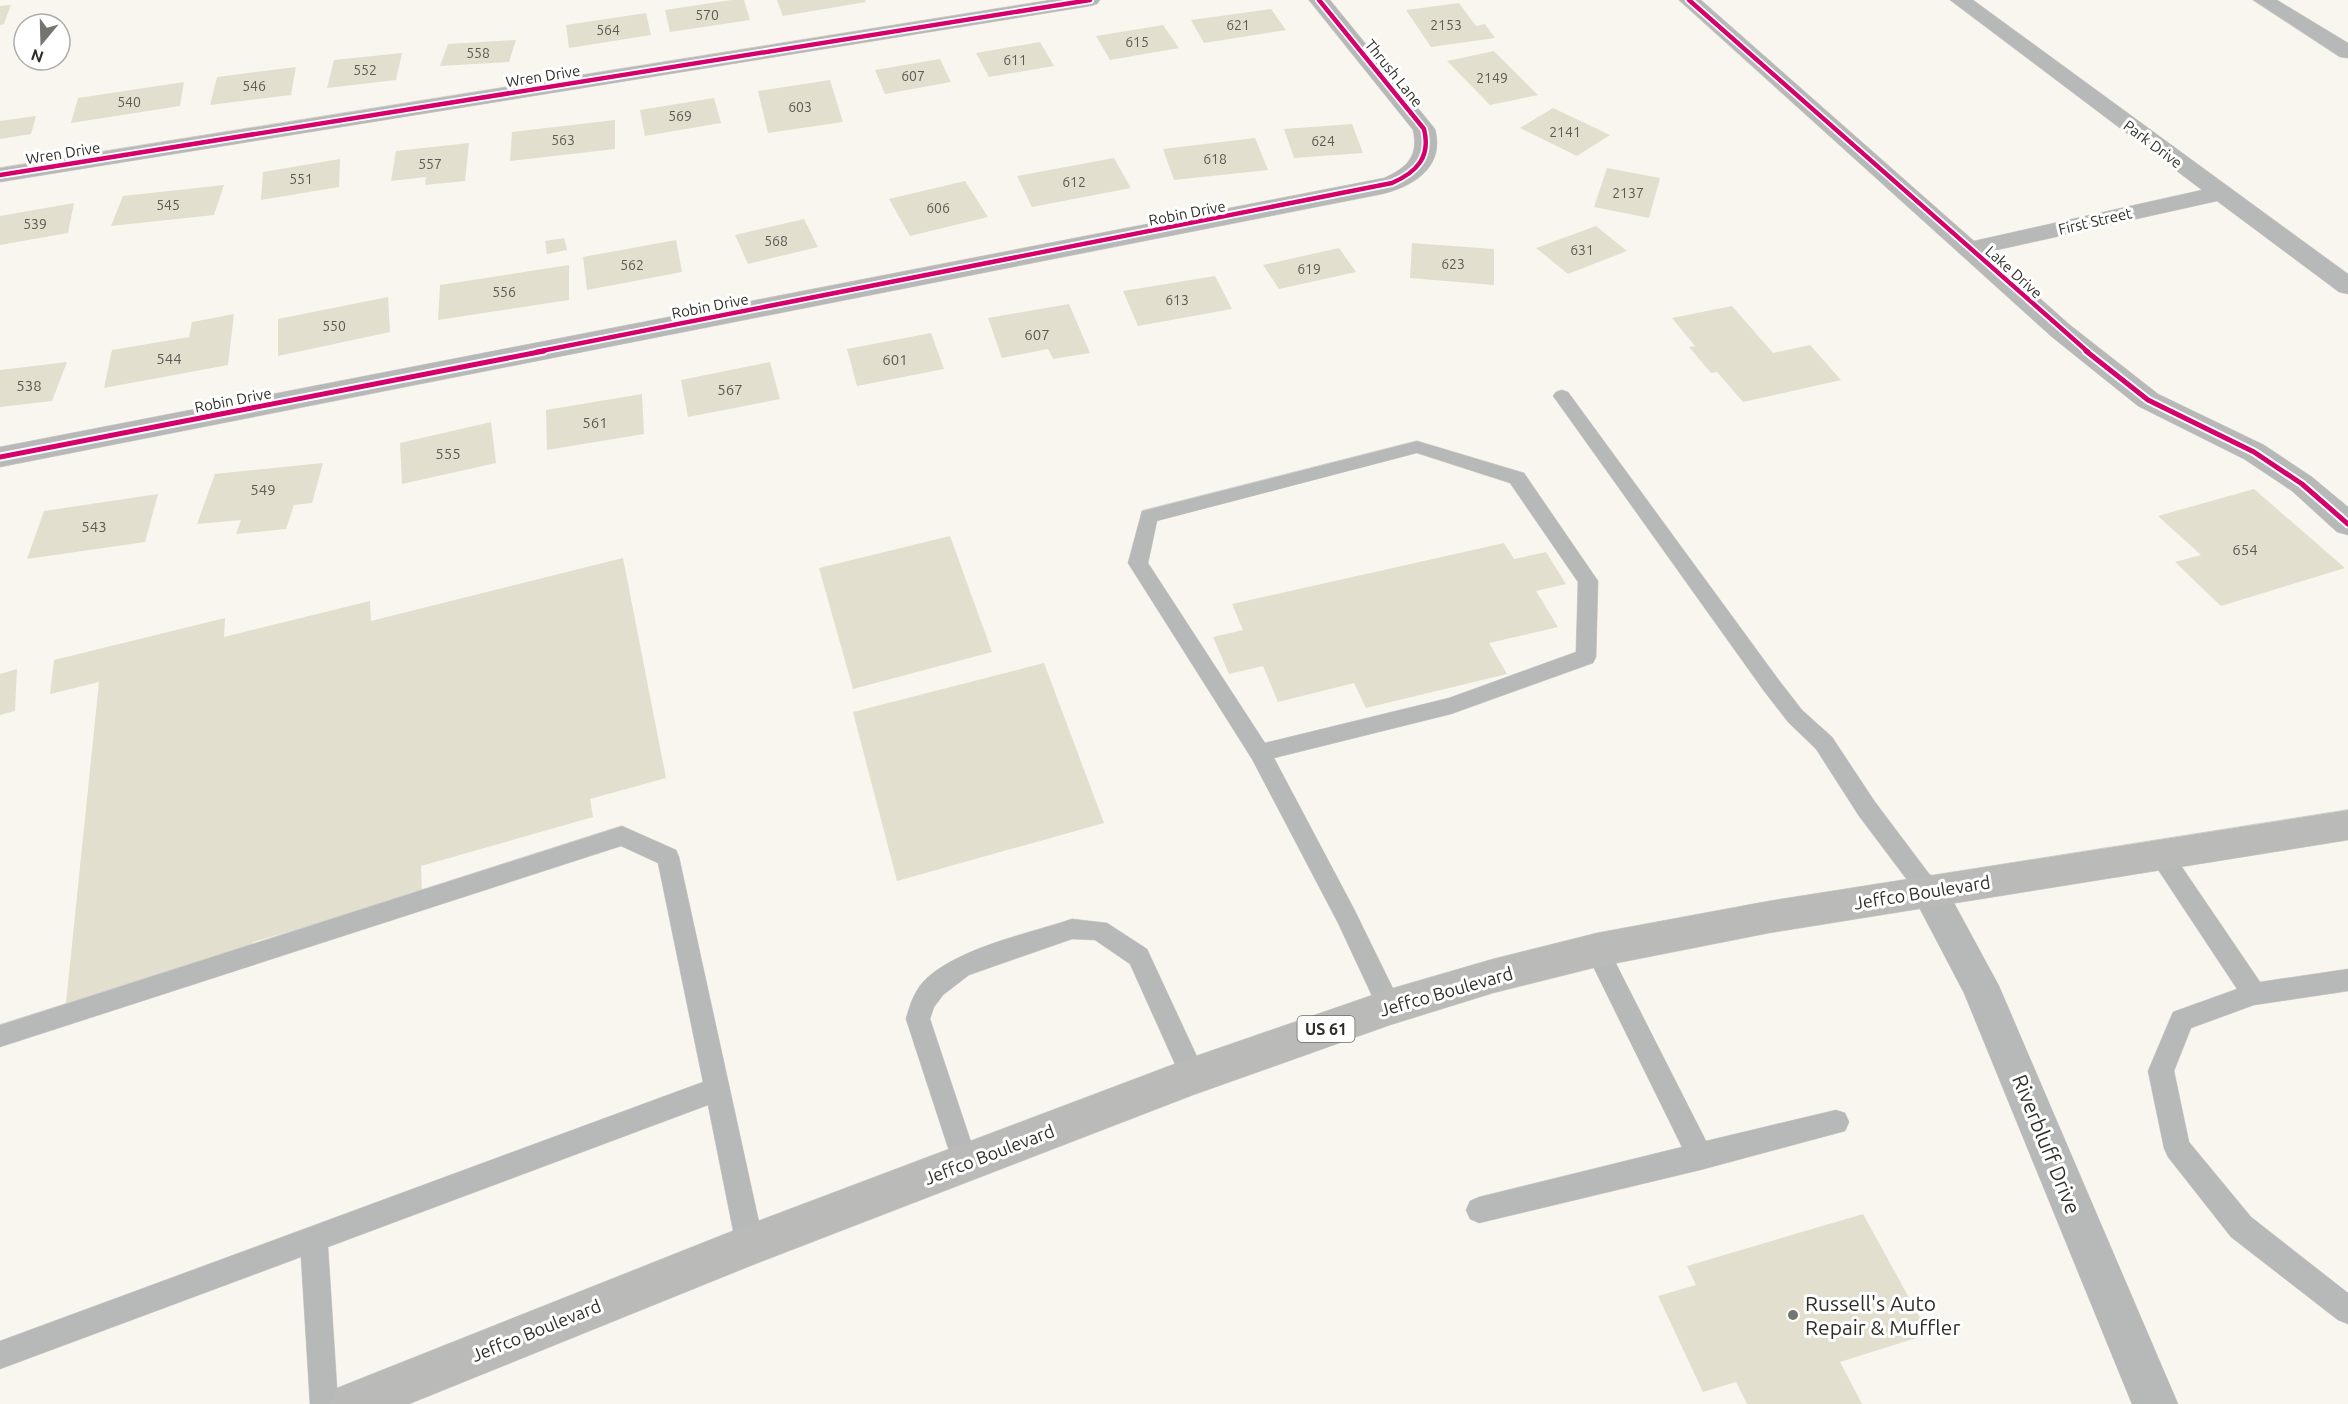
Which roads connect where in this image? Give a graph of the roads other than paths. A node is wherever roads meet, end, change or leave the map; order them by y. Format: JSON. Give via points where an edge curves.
{"nodes":[{"id":1,"x":1089,"y":0,"type":"edge"},
{"id":2,"x":1319,"y":0,"type":"edge"},
{"id":3,"x":1689,"y":0,"type":"edge"},
{"id":4,"x":1960,"y":0,"type":"edge"},
{"id":5,"x":2263,"y":0,"type":"edge"},
{"id":6,"x":2348,"y":52,"type":"edge"},
{"id":7,"x":1419,"y":167,"type":"joint"},
{"id":8,"x":0,"y":175,"type":"edge"},
{"id":9,"x":2220,"y":193,"type":"junction"},
{"id":10,"x":1970,"y":249,"type":"junction"},
{"id":11,"x":2348,"y":286,"type":"edge"},
{"id":12,"x":1562,"y":396,"type":"dead end"},
{"id":13,"x":0,"y":457,"type":"edge"},
{"id":14,"x":2348,"y":524,"type":"edge"},
{"id":15,"x":1260,"y":753,"type":"junction"},
{"id":16,"x":2348,"y":825,"type":"edge"},
{"id":17,"x":2161,"y":855,"type":"junction"},
{"id":18,"x":1928,"y":890,"type":"junction"},
{"id":19,"x":1597,"y":950,"type":"junction"},
{"id":20,"x":2348,"y":980,"type":"edge"},
{"id":21,"x":2254,"y":994,"type":"junction"},
{"id":22,"x":1389,"y":1007,"type":"junction"},
{"id":23,"x":0,"y":1036,"type":"edge"},
{"id":24,"x":1192,"y":1077,"type":"junction"},
{"id":25,"x":717,"y":1089,"type":"junction"},
{"id":26,"x":1836,"y":1122,"type":"dead end"},
{"id":27,"x":1700,"y":1157,"type":"junction"},
{"id":28,"x":965,"y":1163,"type":"junction"},
{"id":29,"x":1479,"y":1210,"type":"dead end"},
{"id":30,"x":314,"y":1239,"type":"junction"},
{"id":31,"x":750,"y":1245,"type":"junction"},
{"id":32,"x":2348,"y":1310,"type":"edge"},
{"id":33,"x":0,"y":1355,"type":"edge"},
{"id":34,"x":324,"y":1404,"type":"edge"},
{"id":35,"x":353,"y":1404,"type":"edge"},
{"id":36,"x":2155,"y":1404,"type":"edge"}],
"edges":[{"from":1,"to":8,"type":"street","name":"Wren Drive"},
{"from":2,"to":7,"type":"street","name":"Thrush Lane","via":[[1424,129],[1428,149]]},
{"from":3,"to":10,"type":"street","name":"Lake Drive"},
{"from":4,"to":9,"type":"street","name":"Park Drive"},
{"from":5,"to":6,"type":"street"},
{"from":7,"to":13,"type":"street","name":"Robin Drive","via":[[1382,187]]},
{"from":9,"to":10,"type":"street","name":"First Street"},
{"from":9,"to":11,"type":"street","name":"Park Drive"},
{"from":10,"to":14,"type":"street","name":"Lake Drive","via":[[2061,331],[2148,400],[2254,452],[2302,484]]},
{"from":12,"to":18,"type":"lane","via":[[1771,685],[1795,716],[1824,743],[1867,809]]},
{"from":15,"to":15,"type":"lane","via":[[1138,563],[1149,516],[1417,447],[1517,478],[1588,581],[1586,657],[1451,706]]},
{"from":15,"to":22,"type":"lane"},
{"from":16,"to":17,"type":"main road","name":"Jeffco Boulevard","number":"US 61"},
{"from":17,"to":18,"type":"main road","name":"Jeffco Boulevard","number":"US 61"},
{"from":17,"to":21,"type":"lane"},
{"from":18,"to":19,"type":"main road","name":"Jeffco Boulevard","number":"US 61"},
{"from":18,"to":36,"type":"street","name":"Riverbluff Drive","via":[[1984,996]]},
{"from":19,"to":22,"type":"main road","name":"Jeffco Boulevard","number":"US 61"},
{"from":19,"to":27,"type":"lane"},
{"from":20,"to":21,"type":"lane"},
{"from":21,"to":32,"type":"lane","via":[[2182,1020],[2161,1071],[2177,1148],[2241,1227]]},
{"from":22,"to":24,"type":"main road","name":"Jeffco Boulevard","number":"US 61"},
{"from":23,"to":25,"type":"lane","via":[[622,836],[668,857]]},
{"from":24,"to":28,"type":"main road","name":"Jeffco Boulevard","number":"US 61"},
{"from":24,"to":28,"type":"lane","via":[[1139,957],[1099,930],[1072,929],[961,967],[934,987],[918,1018]]},
{"from":25,"to":30,"type":"lane"},
{"from":25,"to":31,"type":"lane"},
{"from":26,"to":27,"type":"lane"},
{"from":27,"to":29,"type":"lane"},
{"from":28,"to":31,"type":"main road","name":"Jeffco Boulevard","number":"US 61"},
{"from":30,"to":33,"type":"lane"},
{"from":30,"to":34,"type":"lane"},
{"from":31,"to":35,"type":"main road","name":"Jeffco Boulevard","number":"US 61"}]}
